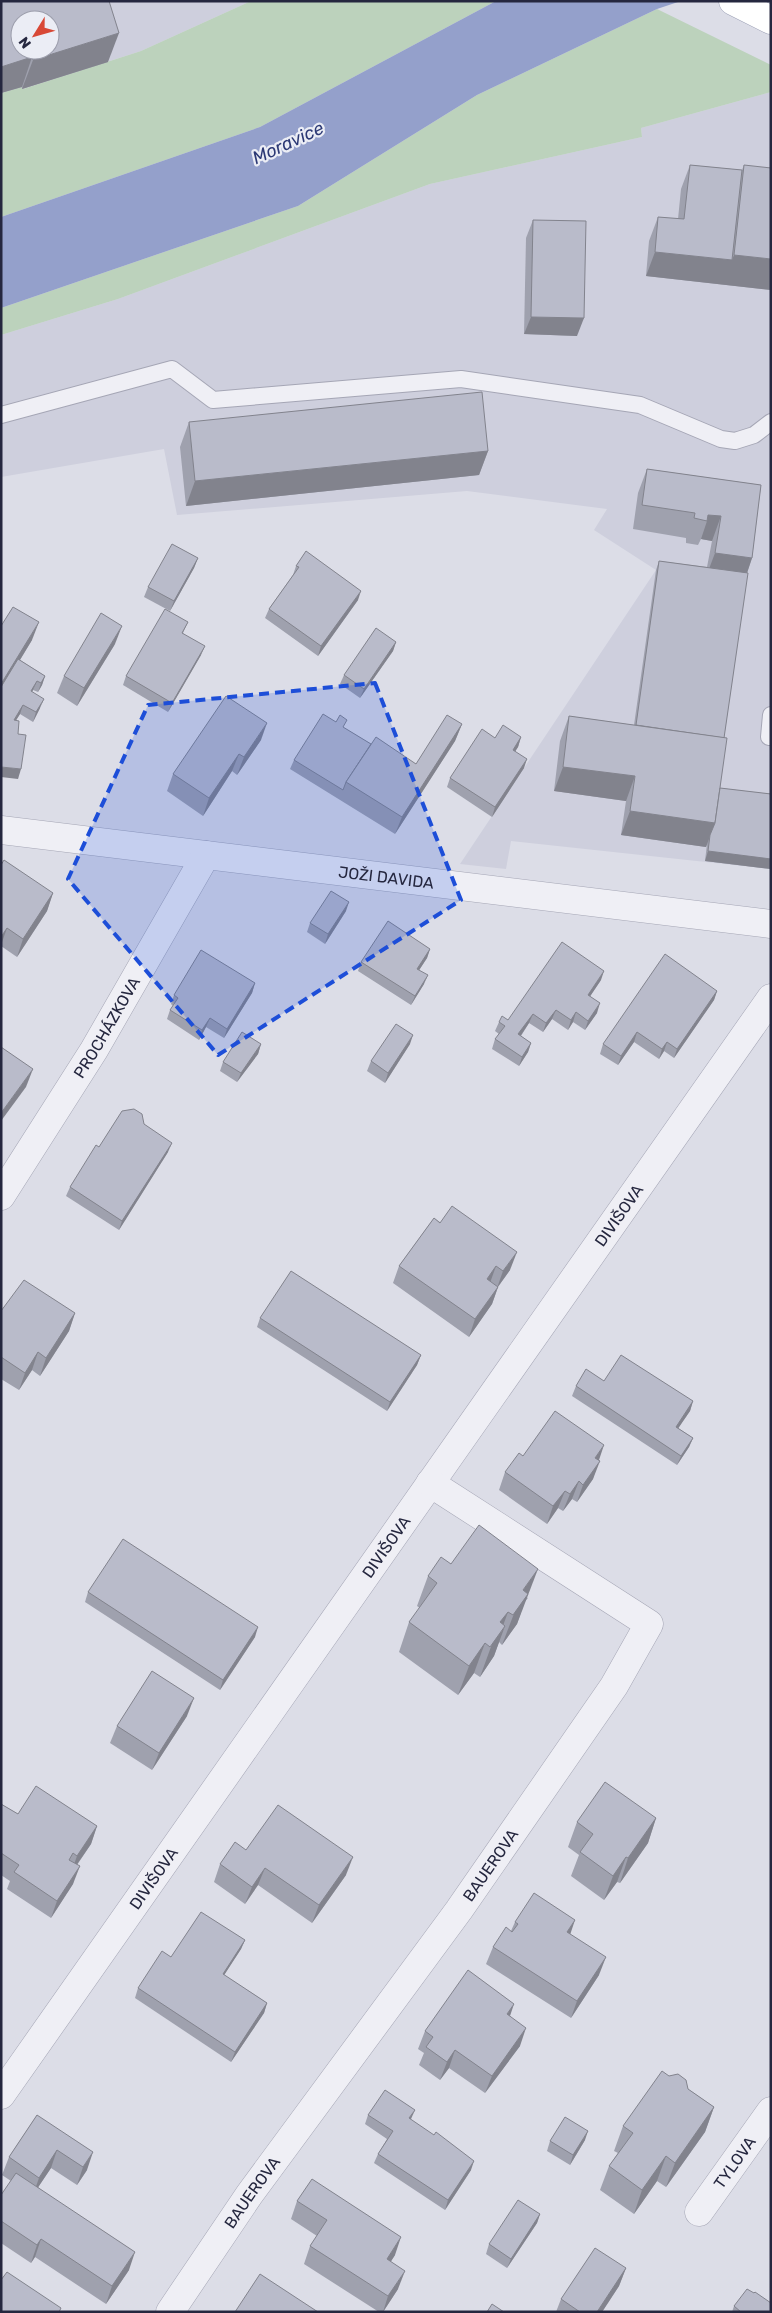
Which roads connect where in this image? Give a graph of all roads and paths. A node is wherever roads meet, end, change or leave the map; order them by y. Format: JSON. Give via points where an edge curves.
{"nodes":[{"id":1,"x":733,"y":1,"type":"edge"},
{"id":2,"x":771,"y":20,"type":"edge"},
{"id":3,"x":1,"y":415,"type":"edge"},
{"id":4,"x":771,"y":422,"type":"edge"},
{"id":5,"x":771,"y":714,"type":"edge"},
{"id":6,"x":771,"y":737,"type":"edge"},
{"id":7,"x":1,"y":830,"type":"edge"},
{"id":8,"x":206,"y":855,"type":"junction"},
{"id":9,"x":771,"y":924,"type":"edge"},
{"id":10,"x":771,"y":998,"type":"edge"},
{"id":11,"x":1,"y":1196,"type":"edge"},
{"id":12,"x":430,"y":1483,"type":"junction"},
{"id":13,"x":1,"y":2095,"type":"edge"},
{"id":14,"x":771,"y":2111,"type":"edge"},
{"id":15,"x":698,"y":2212,"type":"dead end"},
{"id":16,"x":170,"y":2312,"type":"edge"}],
"edges":[{"from":1,"to":2,"type":"main road"},
{"from":3,"to":4,"type":"lane","via":[[172,369],[213,400],[461,379],[640,405],[721,439],[735,441],[754,435]]},
{"from":5,"to":6,"type":"lane"},
{"from":7,"to":8,"type":"street","name":"JOŽI DAVIDA"},
{"from":8,"to":9,"type":"street","name":"JOŽI DAVIDA"},
{"from":8,"to":11,"type":"street","name":"PROCHÁZKOVA","via":[[94,1050]]},
{"from":10,"to":12,"type":"street","name":"DIVIŠOVA"},
{"from":12,"to":13,"type":"street","name":"DIVIŠOVA"},
{"from":12,"to":16,"type":"street","name":"BAUEROVA","via":[[649,1624],[614,1686],[459,1910],[249,2195]]},
{"from":14,"to":15,"type":"street","name":"TYLOVA"}]}
